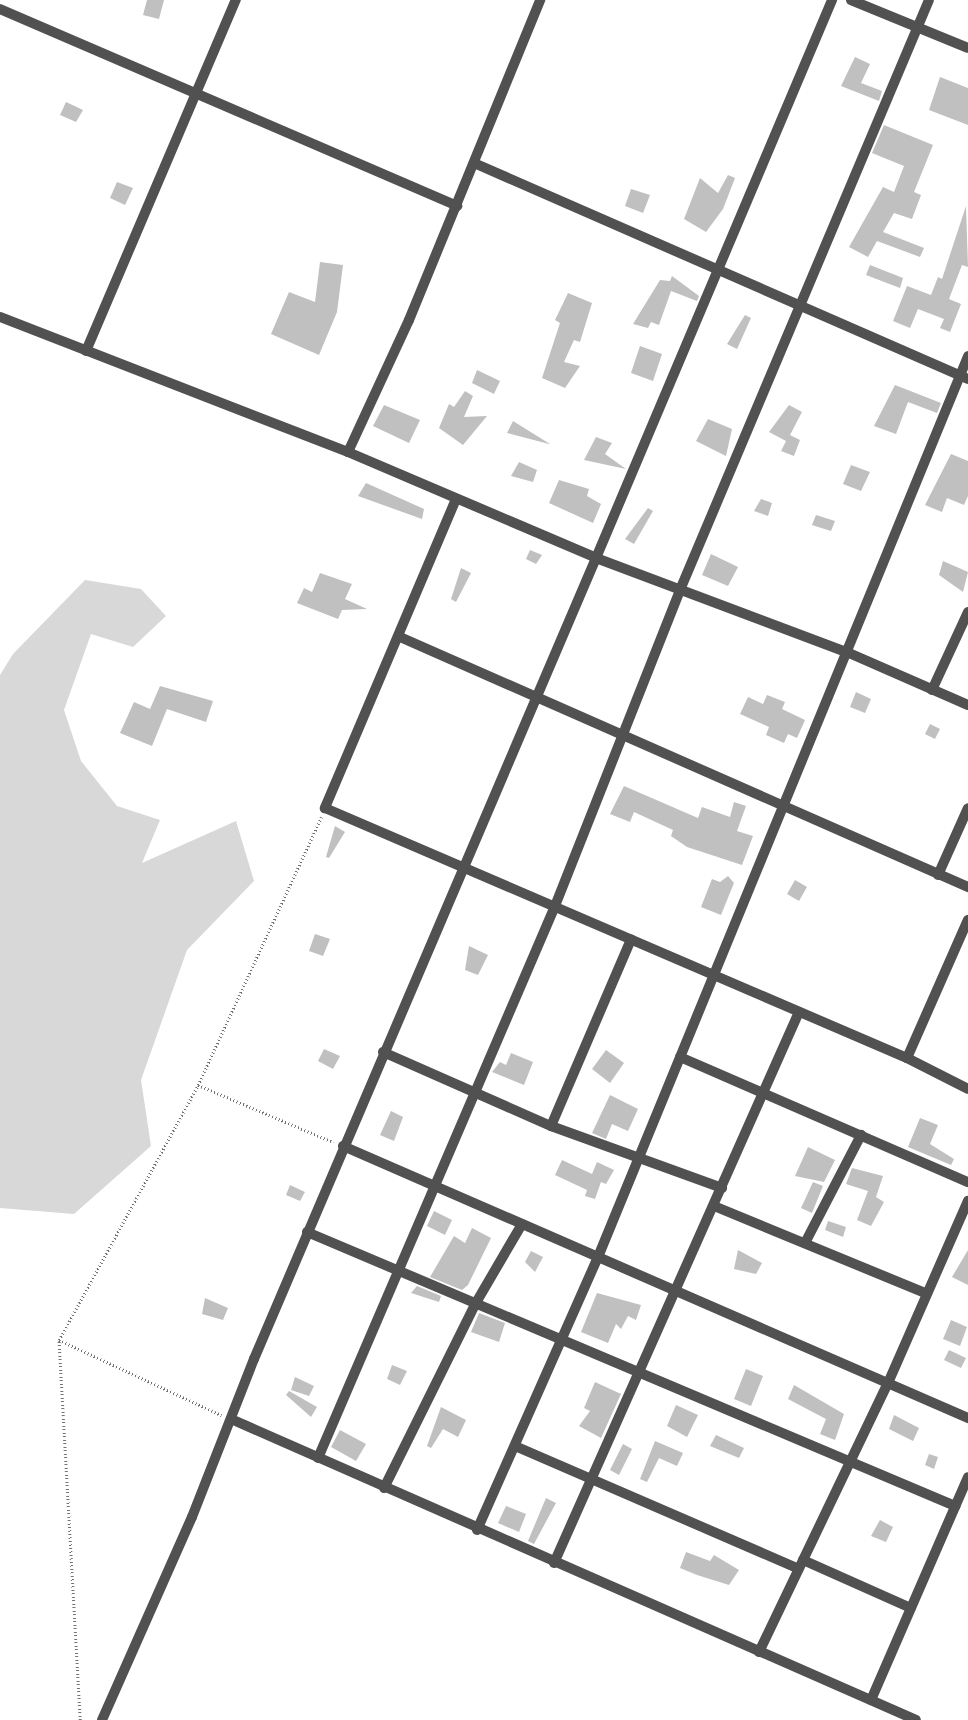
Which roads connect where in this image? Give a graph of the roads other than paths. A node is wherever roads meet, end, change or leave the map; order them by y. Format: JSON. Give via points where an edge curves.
{"nodes":[{"id":1,"x":236,"y":0,"type":"edge"},
{"id":2,"x":540,"y":0,"type":"edge"},
{"id":3,"x":832,"y":0,"type":"edge"},
{"id":4,"x":851,"y":0,"type":"edge"},
{"id":5,"x":929,"y":0,"type":"edge"},
{"id":6,"x":0,"y":10,"type":"edge"},
{"id":7,"x":917,"y":27,"type":"junction"},
{"id":8,"x":968,"y":48,"type":"edge"},
{"id":9,"x":195,"y":96,"type":"junction"},
{"id":10,"x":474,"y":163,"type":"junction"},
{"id":11,"x":456,"y":206,"type":"junction"},
{"id":12,"x":716,"y":271,"type":"junction"},
{"id":13,"x":802,"y":307,"type":"junction"},
{"id":14,"x":0,"y":317,"type":"edge"},
{"id":15,"x":86,"y":351,"type":"junction"},
{"id":16,"x":968,"y":356,"type":"edge"},
{"id":17,"x":964,"y":377,"type":"edge"},
{"id":18,"x":348,"y":452,"type":"junction"},
{"id":19,"x":456,"y":499,"type":"junction"},
{"id":20,"x":596,"y":558,"type":"junction"},
{"id":21,"x":680,"y":590,"type":"junction"},
{"id":22,"x":968,"y":612,"type":"edge"},
{"id":23,"x":400,"y":637,"type":"junction"},
{"id":24,"x":849,"y":653,"type":"junction"},
{"id":25,"x":932,"y":690,"type":"junction"},
{"id":26,"x":536,"y":696,"type":"junction"},
{"id":27,"x":968,"y":706,"type":"edge"},
{"id":28,"x":624,"y":736,"type":"junction"},
{"id":29,"x":782,"y":808,"type":"junction"},
{"id":30,"x":968,"y":808,"type":"edge"},
{"id":31,"x":462,"y":867,"type":"junction"},
{"id":32,"x":938,"y":874,"type":"junction"},
{"id":33,"x":968,"y":887,"type":"edge"},
{"id":34,"x":555,"y":906,"type":"junction"},
{"id":35,"x":968,"y":920,"type":"edge"},
{"id":36,"x":631,"y":939,"type":"junction"},
{"id":37,"x":714,"y":975,"type":"junction"},
{"id":38,"x":799,"y":1012,"type":"junction"},
{"id":39,"x":383,"y":1052,"type":"junction"},
{"id":40,"x":680,"y":1057,"type":"junction"},
{"id":41,"x":907,"y":1058,"type":"junction"},
{"id":42,"x":968,"y":1089,"type":"edge"},
{"id":43,"x":763,"y":1091,"type":"junction"},
{"id":44,"x":476,"y":1093,"type":"junction"},
{"id":45,"x":551,"y":1126,"type":"junction"},
{"id":46,"x":861,"y":1134,"type":"junction"},
{"id":47,"x":344,"y":1146,"type":"junction"},
{"id":48,"x":639,"y":1160,"type":"junction"},
{"id":49,"x":968,"y":1182,"type":"edge"},
{"id":50,"x":436,"y":1187,"type":"junction"},
{"id":51,"x":722,"y":1188,"type":"junction"},
{"id":52,"x":968,"y":1201,"type":"edge"},
{"id":53,"x":714,"y":1206,"type":"junction"},
{"id":54,"x":522,"y":1224,"type":"junction"},
{"id":55,"x":307,"y":1232,"type":"junction"},
{"id":56,"x":805,"y":1243,"type":"junction"},
{"id":57,"x":598,"y":1257,"type":"junction"},
{"id":58,"x":401,"y":1269,"type":"junction"},
{"id":59,"x":677,"y":1291,"type":"junction"},
{"id":60,"x":927,"y":1294,"type":"junction"},
{"id":61,"x":476,"y":1301,"type":"junction"},
{"id":62,"x":562,"y":1338,"type":"junction"},
{"id":63,"x":641,"y":1372,"type":"junction"},
{"id":64,"x":888,"y":1383,"type":"junction"},
{"id":65,"x":968,"y":1418,"type":"edge"},
{"id":66,"x":231,"y":1419,"type":"junction"},
{"id":67,"x":514,"y":1446,"type":"junction"},
{"id":68,"x":318,"y":1458,"type":"junction"},
{"id":69,"x":851,"y":1461,"type":"junction"},
{"id":70,"x":968,"y":1477,"type":"edge"},
{"id":71,"x":592,"y":1479,"type":"junction"},
{"id":72,"x":384,"y":1488,"type":"junction"},
{"id":73,"x":956,"y":1506,"type":"junction"},
{"id":74,"x":477,"y":1530,"type":"junction"},
{"id":75,"x":554,"y":1563,"type":"junction"},
{"id":76,"x":801,"y":1565,"type":"junction"},
{"id":77,"x":911,"y":1608,"type":"junction"},
{"id":78,"x":759,"y":1652,"type":"junction"},
{"id":79,"x":871,"y":1700,"type":"junction"},
{"id":80,"x":102,"y":1720,"type":"edge"},
{"id":81,"x":916,"y":1720,"type":"edge"}],
"edges":[{"from":1,"to":9,"type":"street"},
{"from":2,"to":10,"type":"street"},
{"from":3,"to":12,"type":"street"},
{"from":4,"to":7,"type":"street"},
{"from":5,"to":7,"type":"street"},
{"from":6,"to":9,"type":"street"},
{"from":7,"to":8,"type":"street"},
{"from":7,"to":13,"type":"street"},
{"from":9,"to":11,"type":"street"},
{"from":9,"to":15,"type":"street"},
{"from":10,"to":11,"type":"street"},
{"from":10,"to":12,"type":"street"},
{"from":11,"to":18,"type":"street"},
{"from":12,"to":13,"type":"street"},
{"from":12,"to":20,"type":"street"},
{"from":13,"to":17,"type":"street"},
{"from":13,"to":21,"type":"street"},
{"from":14,"to":15,"type":"street"},
{"from":15,"to":18,"type":"street"},
{"from":16,"to":17,"type":"street"},
{"from":17,"to":24,"type":"street"},
{"from":18,"to":19,"type":"street"},
{"from":19,"to":20,"type":"street"},
{"from":19,"to":23,"type":"street"},
{"from":20,"to":21,"type":"street"},
{"from":20,"to":26,"type":"street"},
{"from":21,"to":24,"type":"street"},
{"from":21,"to":28,"type":"street"},
{"from":22,"to":25,"type":"street"},
{"from":23,"to":26,"type":"street"},
{"from":23,"to":31,"type":"street","via":[[325,808]]},
{"from":24,"to":25,"type":"street"},
{"from":24,"to":29,"type":"street"},
{"from":25,"to":27,"type":"street"},
{"from":26,"to":28,"type":"street"},
{"from":26,"to":31,"type":"street"},
{"from":28,"to":29,"type":"street"},
{"from":28,"to":34,"type":"street"},
{"from":29,"to":32,"type":"street"},
{"from":29,"to":37,"type":"street"},
{"from":30,"to":32,"type":"street"},
{"from":31,"to":34,"type":"street"},
{"from":31,"to":39,"type":"street"},
{"from":32,"to":33,"type":"street"},
{"from":34,"to":36,"type":"street"},
{"from":34,"to":44,"type":"street"},
{"from":35,"to":41,"type":"street"},
{"from":36,"to":37,"type":"street"},
{"from":36,"to":45,"type":"street"},
{"from":37,"to":38,"type":"street"},
{"from":37,"to":40,"type":"street"},
{"from":38,"to":41,"type":"street"},
{"from":38,"to":43,"type":"street"},
{"from":39,"to":44,"type":"street"},
{"from":39,"to":47,"type":"street"},
{"from":40,"to":43,"type":"street"},
{"from":40,"to":48,"type":"street"},
{"from":41,"to":42,"type":"street"},
{"from":43,"to":46,"type":"street"},
{"from":43,"to":51,"type":"street"},
{"from":44,"to":45,"type":"street"},
{"from":44,"to":50,"type":"street"},
{"from":45,"to":48,"type":"street"},
{"from":46,"to":49,"type":"street"},
{"from":46,"to":56,"type":"street"},
{"from":47,"to":50,"type":"street"},
{"from":47,"to":55,"type":"street"},
{"from":48,"to":51,"type":"street"},
{"from":48,"to":57,"type":"street"},
{"from":50,"to":54,"type":"street"},
{"from":50,"to":58,"type":"street"},
{"from":51,"to":53,"type":"street"},
{"from":52,"to":60,"type":"street"},
{"from":53,"to":56,"type":"street"},
{"from":53,"to":59,"type":"street"},
{"from":54,"to":57,"type":"street"},
{"from":54,"to":61,"type":"street"},
{"from":55,"to":58,"type":"street"},
{"from":55,"to":66,"type":"street"},
{"from":56,"to":60,"type":"street"},
{"from":57,"to":59,"type":"street"},
{"from":57,"to":62,"type":"street"},
{"from":58,"to":61,"type":"street"},
{"from":58,"to":68,"type":"street"},
{"from":59,"to":63,"type":"street"},
{"from":59,"to":64,"type":"street"},
{"from":60,"to":64,"type":"street"},
{"from":61,"to":62,"type":"street"},
{"from":61,"to":72,"type":"street"},
{"from":62,"to":63,"type":"street"},
{"from":62,"to":67,"type":"street"},
{"from":63,"to":69,"type":"street"},
{"from":63,"to":71,"type":"street"},
{"from":64,"to":65,"type":"street"},
{"from":64,"to":69,"type":"street"},
{"from":66,"to":68,"type":"street"},
{"from":66,"to":80,"type":"street"},
{"from":67,"to":71,"type":"street"},
{"from":67,"to":74,"type":"street"},
{"from":68,"to":72,"type":"street"},
{"from":69,"to":73,"type":"street"},
{"from":69,"to":76,"type":"street"},
{"from":70,"to":73,"type":"street"},
{"from":71,"to":75,"type":"street"},
{"from":71,"to":76,"type":"street"},
{"from":72,"to":74,"type":"street"},
{"from":73,"to":77,"type":"street"},
{"from":74,"to":75,"type":"street"},
{"from":75,"to":78,"type":"street"},
{"from":76,"to":77,"type":"street"},
{"from":76,"to":78,"type":"street"},
{"from":77,"to":79,"type":"street"},
{"from":78,"to":79,"type":"street"},
{"from":79,"to":81,"type":"street"}]}
